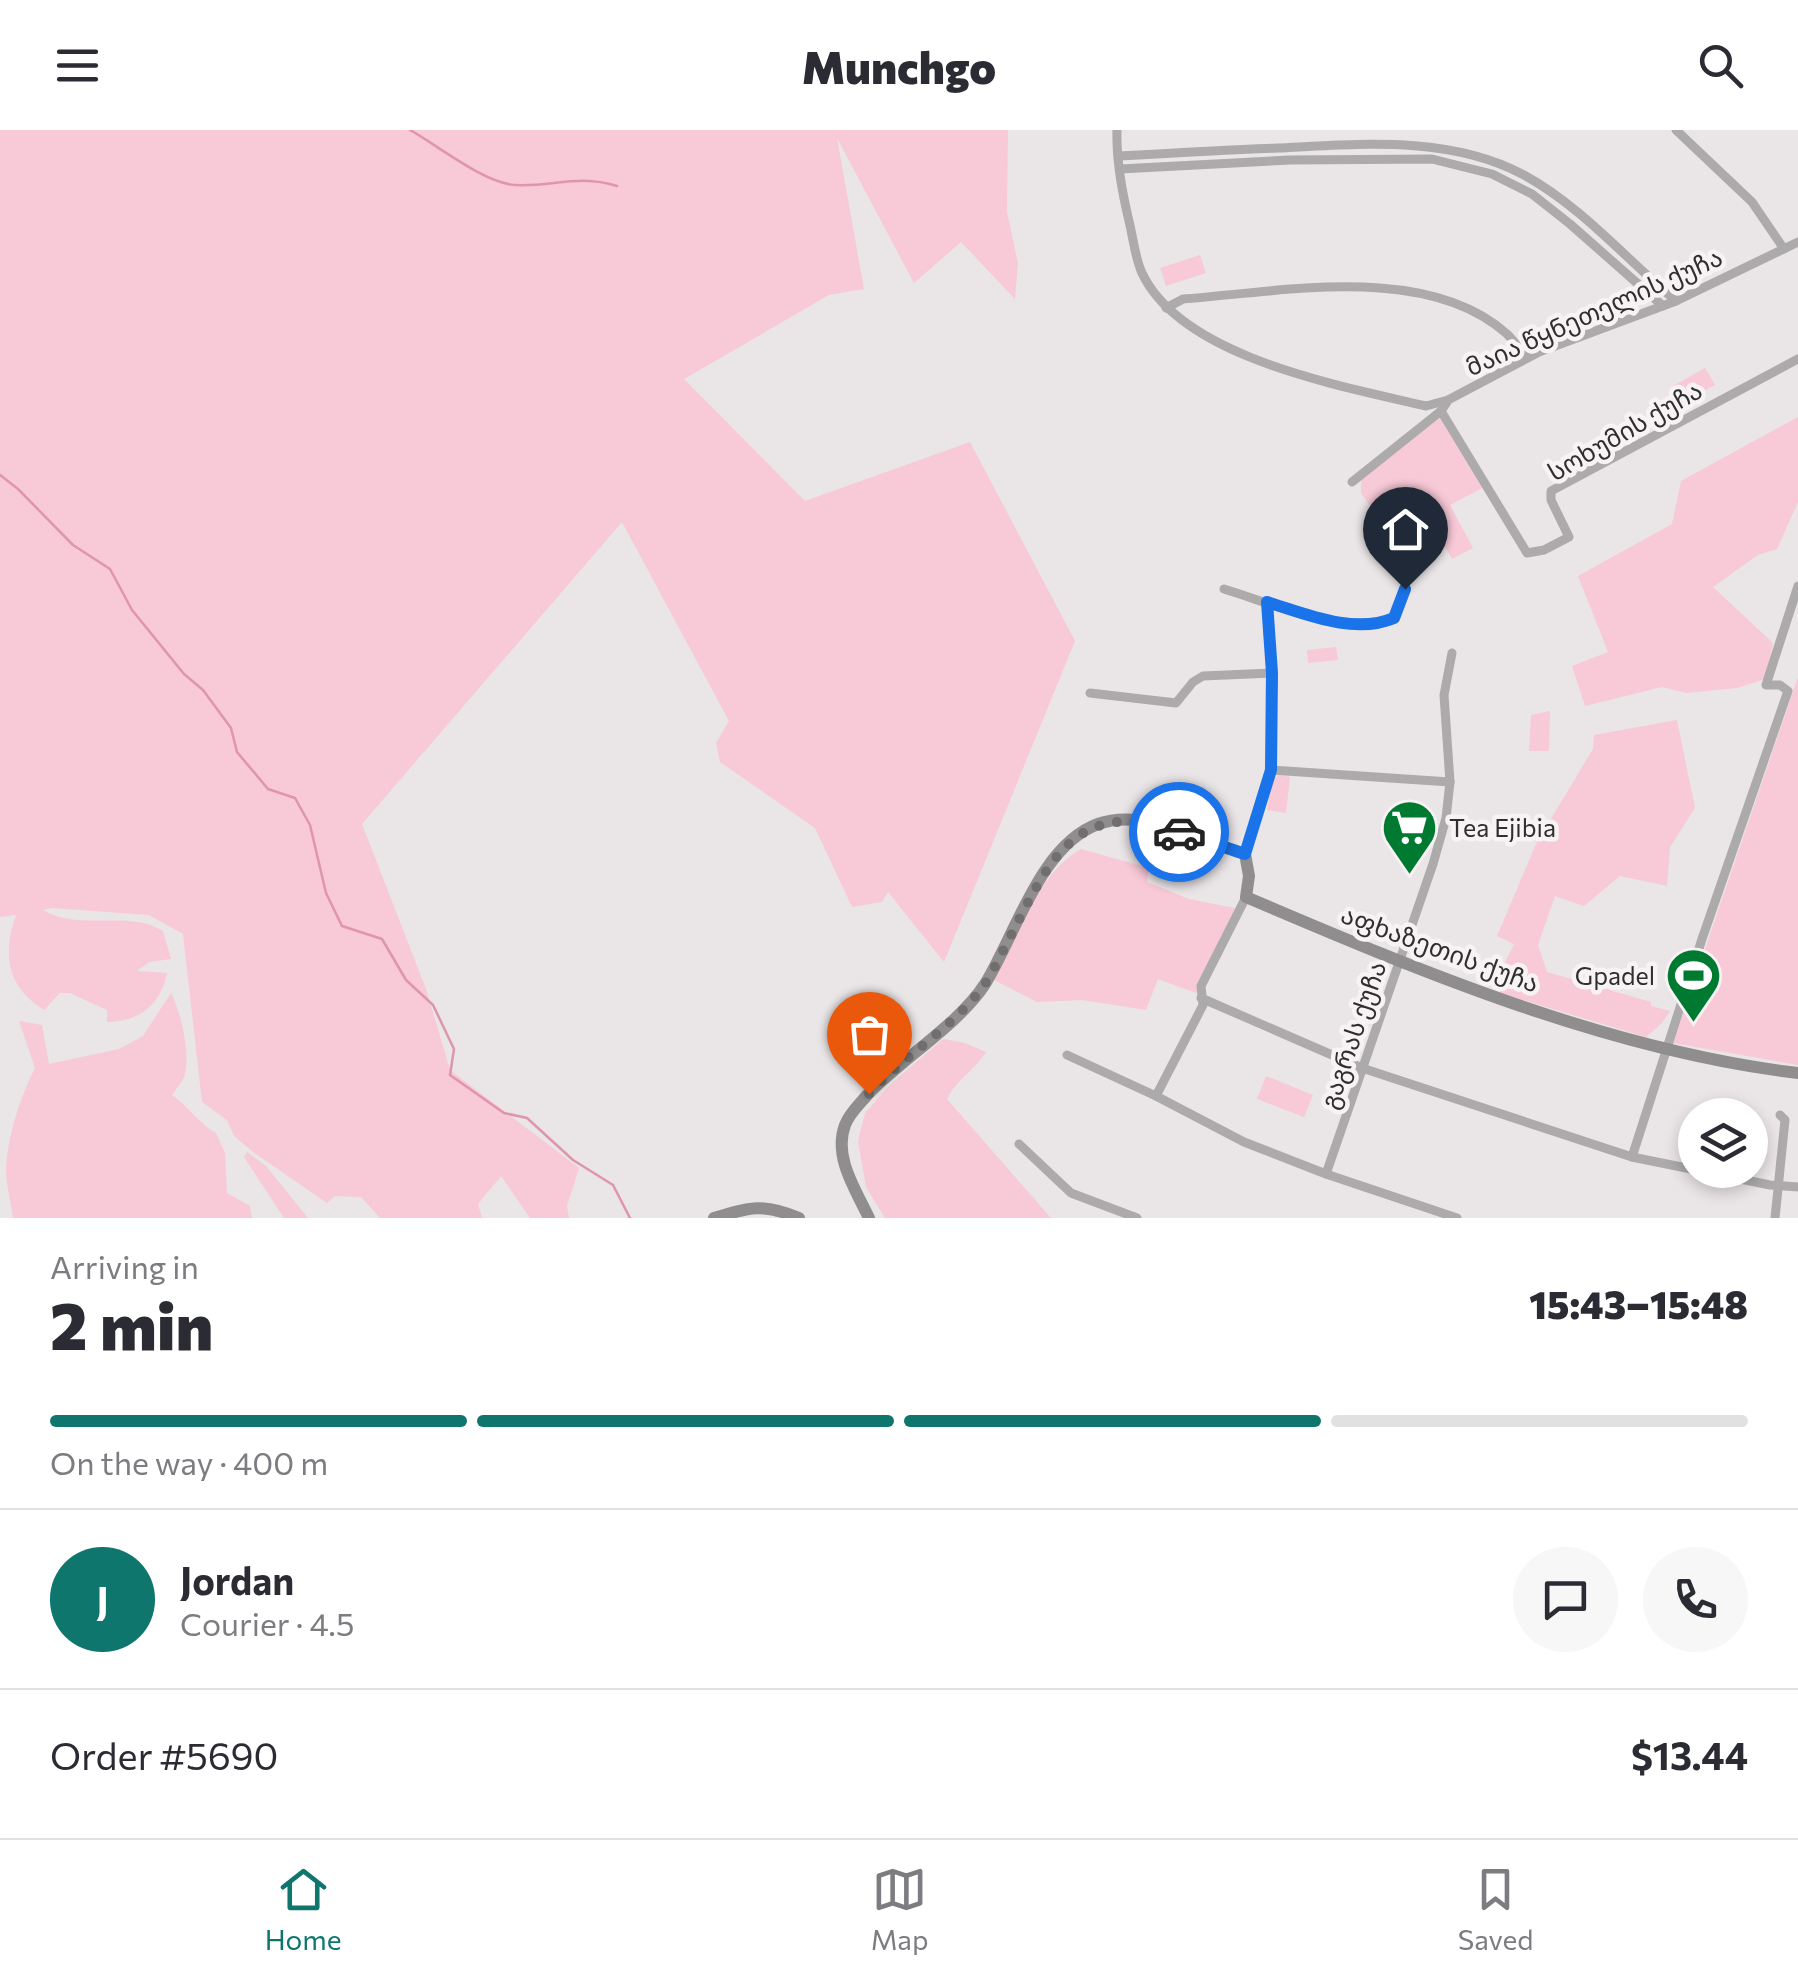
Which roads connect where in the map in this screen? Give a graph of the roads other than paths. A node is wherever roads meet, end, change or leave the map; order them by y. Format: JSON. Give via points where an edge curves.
{"nodes":[{"id":1,"x":1117,"y":130,"type":"edge"},
{"id":2,"x":1676,"y":130,"type":"edge"},
{"id":3,"x":1416,"y":146,"type":"junction"},
{"id":4,"x":1233,"y":150,"type":"junction"},
{"id":5,"x":1119,"y":156,"type":"junction"},
{"id":6,"x":1417,"y":159,"type":"junction"},
{"id":7,"x":1234,"y":163,"type":"junction"},
{"id":8,"x":1120,"y":168,"type":"junction"},
{"id":9,"x":1798,"y":242,"type":"edge"},
{"id":10,"x":1602,"y":244,"type":"junction"},
{"id":11,"x":1784,"y":249,"type":"junction"},
{"id":12,"x":1628,"y":260,"type":"junction"},
{"id":13,"x":1621,"y":269,"type":"junction"},
{"id":14,"x":1676,"y":301,"type":"junction"},
{"id":15,"x":1663,"y":306,"type":"junction"},
{"id":16,"x":1166,"y":308,"type":"junction"},
{"id":17,"x":1527,"y":358,"type":"junction"},
{"id":18,"x":1798,"y":359,"type":"edge"},
{"id":19,"x":1448,"y":400,"type":"junction"},
{"id":20,"x":1441,"y":410,"type":"junction"},
{"id":21,"x":1352,"y":482,"type":"dead end"},
{"id":22,"x":1798,"y":586,"type":"edge"},
{"id":23,"x":1224,"y":588,"type":"dead end"},
{"id":24,"x":1405,"y":589,"type":"dead end"},
{"id":25,"x":1267,"y":602,"type":"junction"},
{"id":26,"x":1452,"y":653,"type":"dead end"},
{"id":27,"x":1272,"y":673,"type":"junction"},
{"id":28,"x":1090,"y":693,"type":"dead end"},
{"id":29,"x":1271,"y":770,"type":"junction"},
{"id":30,"x":1450,"y":782,"type":"junction"},
{"id":31,"x":1245,"y":854,"type":"junction"},
{"id":32,"x":1246,"y":897,"type":"junction"},
{"id":33,"x":1401,"y":963,"type":"junction"},
{"id":34,"x":1201,"y":998,"type":"junction"},
{"id":35,"x":1665,"y":1048,"type":"junction"},
{"id":36,"x":1068,"y":1056,"type":"dead end"},
{"id":37,"x":1362,"y":1068,"type":"junction"},
{"id":38,"x":1798,"y":1072,"type":"edge"},
{"id":39,"x":1156,"y":1096,"type":"junction"},
{"id":40,"x":1780,"y":1116,"type":"dead end"},
{"id":41,"x":1019,"y":1144,"type":"dead end"},
{"id":42,"x":1632,"y":1158,"type":"junction"},
{"id":43,"x":1326,"y":1174,"type":"junction"},
{"id":44,"x":1778,"y":1186,"type":"junction"},
{"id":45,"x":1798,"y":1186,"type":"edge"},
{"id":46,"x":714,"y":1218,"type":"edge"},
{"id":47,"x":798,"y":1218,"type":"edge"},
{"id":48,"x":870,"y":1218,"type":"edge"},
{"id":49,"x":1137,"y":1218,"type":"edge"},
{"id":50,"x":1458,"y":1218,"type":"edge"},
{"id":51,"x":1775,"y":1218,"type":"edge"}],
"edges":[{"from":1,"to":5,"type":"street","name":"მაია წყნეთელის ქუჩა"},
{"from":2,"to":11,"type":"street","via":[[1752,202]]},
{"from":3,"to":4,"type":"street"},
{"from":3,"to":6,"type":"street"},
{"from":3,"to":10,"type":"street","via":[[1486,158],[1526,176],[1580,216]]},
{"from":4,"to":5,"type":"street"},
{"from":4,"to":7,"type":"street"},
{"from":5,"to":8,"type":"street","name":"მაია წყნეთელის ქუჩა"},
{"from":6,"to":7,"type":"street"},
{"from":6,"to":10,"type":"street","via":[[1492,174]]},
{"from":7,"to":8,"type":"street"},
{"from":8,"to":16,"type":"street","name":"მაია წყნეთელის ქუჩა","via":[[1142,273]]},
{"from":9,"to":11,"type":"street","name":"მაია წყნეთელის ქუჩა"},
{"from":10,"to":12,"type":"street"},
{"from":10,"to":13,"type":"street"},
{"from":11,"to":14,"type":"street","name":"მაია წყნეთელის ქუჩა"},
{"from":12,"to":13,"type":"street"},
{"from":12,"to":14,"type":"street"},
{"from":13,"to":15,"type":"street"},
{"from":14,"to":15,"type":"street","name":"მაია წყნეთელის ქუჩა"},
{"from":15,"to":17,"type":"street","name":"მაია წყნეთელის ქუჩა"},
{"from":16,"to":17,"type":"street","via":[[1183,299],[1337,287],[1397,290],[1472,311],[1507,334]]},
{"from":16,"to":19,"type":"street","name":"მაია წყნეთელის ქუჩა","via":[[1254,362],[1426,406]]},
{"from":17,"to":19,"type":"street","name":"მაია წყნეთელის ქუჩა"},
{"from":18,"to":20,"type":"street","name":"სოხუმის ქუჩა","via":[[1551,491],[1569,537],[1527,553]]},
{"from":19,"to":20,"type":"street"},
{"from":20,"to":21,"type":"street"},
{"from":22,"to":35,"type":"street","via":[[1766,685],[1788,691]]},
{"from":23,"to":25,"type":"street"},
{"from":24,"to":25,"type":"street","via":[[1394,618],[1374,626]]},
{"from":25,"to":27,"type":"street"},
{"from":26,"to":30,"type":"street","name":"გაგრას ქუჩა","via":[[1444,695]]},
{"from":27,"to":28,"type":"street","via":[[1203,676],[1176,703]]},
{"from":27,"to":29,"type":"street"},
{"from":29,"to":30,"type":"street"},
{"from":29,"to":31,"type":"street"},
{"from":30,"to":33,"type":"street","name":"გაგრას ქუჩა","via":[[1434,864]]},
{"from":31,"to":32,"type":"street"},
{"from":31,"to":48,"type":"street","via":[[1137,821],[1102,822],[1080,833],[1040,879],[984,987],[851,1113],[842,1151]]},
{"from":32,"to":33,"type":"street","name":"აფხაზეთის ქუჩა"},
{"from":32,"to":34,"type":"street"},
{"from":33,"to":35,"type":"street","name":"აფხაზეთის ქუჩა"},
{"from":33,"to":37,"type":"street","name":"გაგრას ქუჩა"},
{"from":34,"to":37,"type":"street"},
{"from":34,"to":39,"type":"street"},
{"from":35,"to":38,"type":"street","name":"აფხაზეთის ქუჩა"},
{"from":35,"to":42,"type":"street"},
{"from":36,"to":39,"type":"street"},
{"from":37,"to":42,"type":"street"},
{"from":37,"to":43,"type":"street","name":"გაგრას ქუჩა"},
{"from":39,"to":43,"type":"street","via":[[1244,1142]]},
{"from":40,"to":44,"type":"street","via":[[1785,1120]]},
{"from":41,"to":49,"type":"street","via":[[1071,1193]]},
{"from":42,"to":44,"type":"street"},
{"from":43,"to":50,"type":"street"},
{"from":44,"to":45,"type":"street"},
{"from":44,"to":51,"type":"street"},
{"from":46,"to":47,"type":"street","via":[[769,1206]]}]}
